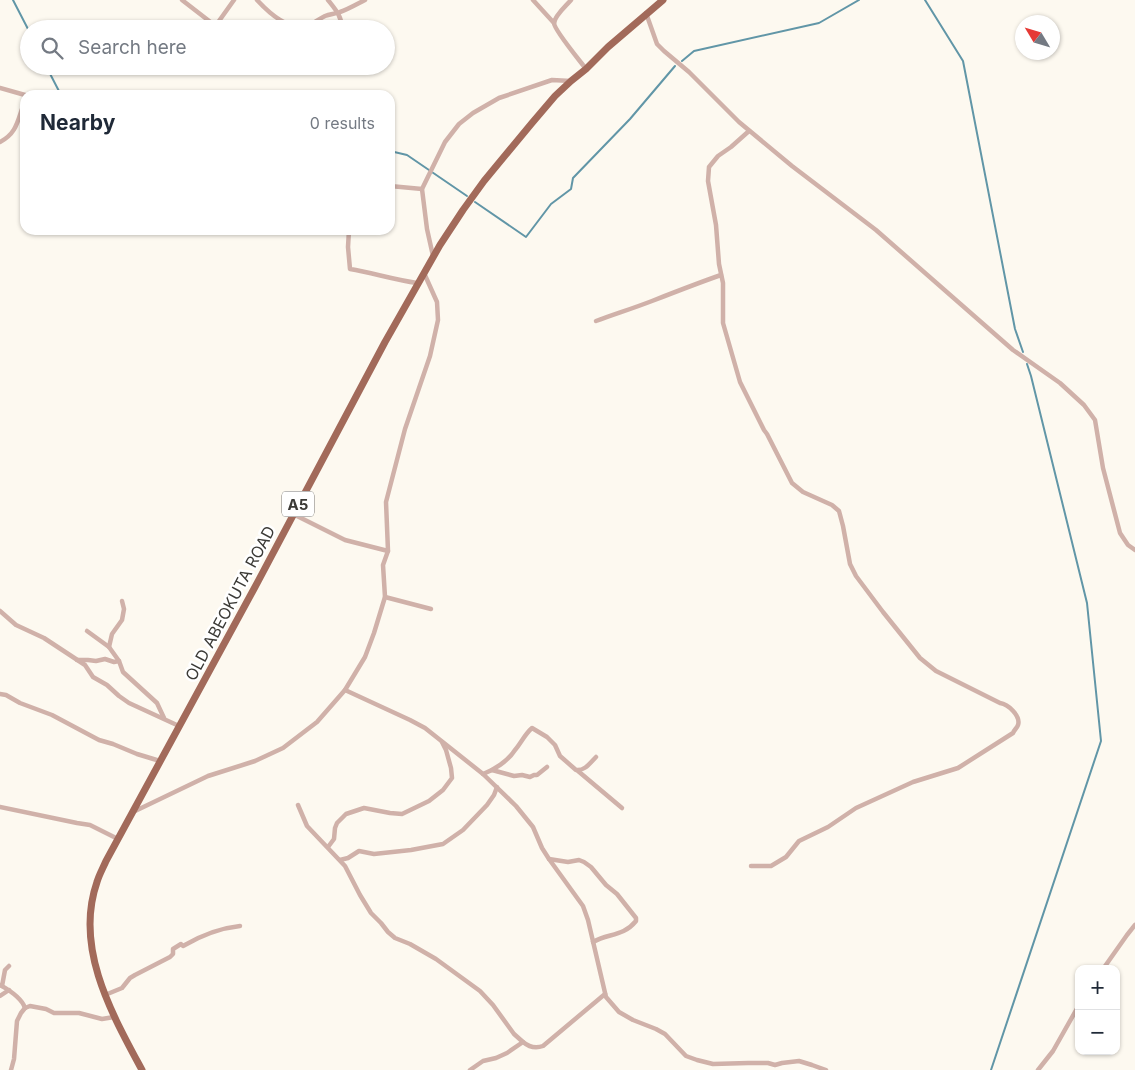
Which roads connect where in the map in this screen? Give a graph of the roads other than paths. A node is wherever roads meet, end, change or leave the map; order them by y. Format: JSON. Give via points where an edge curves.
{"nodes":[{"id":1,"x":182,"y":0,"type":"edge"},
{"id":2,"x":234,"y":0,"type":"edge"},
{"id":3,"x":257,"y":0,"type":"edge"},
{"id":4,"x":328,"y":0,"type":"edge"},
{"id":5,"x":365,"y":0,"type":"edge"},
{"id":6,"x":533,"y":0,"type":"edge"},
{"id":7,"x":571,"y":0,"type":"edge"},
{"id":8,"x":663,"y":0,"type":"edge"},
{"id":9,"x":338,"y":12,"type":"junction"},
{"id":10,"x":646,"y":14,"type":"junction"},
{"id":11,"x":208,"y":20,"type":"edge"},
{"id":12,"x":220,"y":20,"type":"edge"},
{"id":13,"x":280,"y":20,"type":"edge"},
{"id":14,"x":317,"y":20,"type":"edge"},
{"id":15,"x":340,"y":20,"type":"edge"},
{"id":16,"x":554,"y":23,"type":"junction"},
{"id":17,"x":586,"y":70,"type":"junction"},
{"id":18,"x":571,"y":81,"type":"junction"},
{"id":19,"x":0,"y":88,"type":"edge"},
{"id":20,"x":20,"y":94,"type":"edge"},
{"id":21,"x":20,"y":114,"type":"edge"},
{"id":22,"x":749,"y":131,"type":"junction"},
{"id":23,"x":0,"y":142,"type":"edge"},
{"id":24,"x":395,"y":187,"type":"edge"},
{"id":25,"x":422,"y":190,"type":"junction"},
{"id":26,"x":349,"y":235,"type":"edge"},
{"id":27,"x":433,"y":256,"type":"junction"},
{"id":28,"x":424,"y":272,"type":"junction"},
{"id":29,"x":721,"y":275,"type":"junction"},
{"id":30,"x":417,"y":283,"type":"junction"},
{"id":31,"x":596,"y":320,"type":"dead end"},
{"id":32,"x":293,"y":514,"type":"junction"},
{"id":33,"x":1135,"y":550,"type":"edge"},
{"id":34,"x":388,"y":552,"type":"junction"},
{"id":35,"x":386,"y":596,"type":"junction"},
{"id":36,"x":122,"y":601,"type":"dead end"},
{"id":37,"x":432,"y":609,"type":"dead end"},
{"id":38,"x":0,"y":612,"type":"edge"},
{"id":39,"x":87,"y":631,"type":"dead end"},
{"id":40,"x":110,"y":647,"type":"junction"},
{"id":41,"x":77,"y":660,"type":"junction"},
{"id":42,"x":119,"y":661,"type":"junction"},
{"id":43,"x":345,"y":690,"type":"junction"},
{"id":44,"x":0,"y":694,"type":"edge"},
{"id":45,"x":164,"y":719,"type":"junction"},
{"id":46,"x":179,"y":726,"type":"junction"},
{"id":47,"x":440,"y":739,"type":"junction"},
{"id":48,"x":596,"y":757,"type":"dead end"},
{"id":49,"x":160,"y":761,"type":"junction"},
{"id":50,"x":547,"y":767,"type":"dead end"},
{"id":51,"x":492,"y":770,"type":"junction"},
{"id":52,"x":578,"y":771,"type":"junction"},
{"id":53,"x":483,"y":774,"type":"junction"},
{"id":54,"x":497,"y":788,"type":"junction"},
{"id":55,"x":298,"y":805,"type":"dead end"},
{"id":56,"x":0,"y":807,"type":"edge"},
{"id":57,"x":622,"y":808,"type":"dead end"},
{"id":58,"x":132,"y":812,"type":"junction"},
{"id":59,"x":118,"y":839,"type":"junction"},
{"id":60,"x":328,"y":848,"type":"junction"},
{"id":61,"x":549,"y":859,"type":"junction"},
{"id":62,"x":340,"y":860,"type":"junction"},
{"id":63,"x":751,"y":866,"type":"dead end"},
{"id":64,"x":1135,"y":925,"type":"edge"},
{"id":65,"x":240,"y":926,"type":"dead end"},
{"id":66,"x":593,"y":942,"type":"junction"},
{"id":67,"x":1107,"y":965,"type":"edge"},
{"id":68,"x":9,"y":966,"type":"dead end"},
{"id":69,"x":1,"y":986,"type":"edge"},
{"id":70,"x":9,"y":990,"type":"junction"},
{"id":71,"x":605,"y":994,"type":"junction"},
{"id":72,"x":105,"y":995,"type":"junction"},
{"id":73,"x":0,"y":996,"type":"edge"},
{"id":74,"x":25,"y":1008,"type":"junction"},
{"id":75,"x":1076,"y":1010,"type":"edge"},
{"id":76,"x":114,"y":1018,"type":"junction"},
{"id":77,"x":523,"y":1042,"type":"junction"},
{"id":78,"x":11,"y":1070,"type":"edge"},
{"id":79,"x":142,"y":1070,"type":"edge"},
{"id":80,"x":470,"y":1070,"type":"edge"},
{"id":81,"x":826,"y":1070,"type":"edge"},
{"id":82,"x":1038,"y":1070,"type":"edge"}],
"edges":[{"from":1,"to":11,"type":"street"},
{"from":2,"to":12,"type":"street"},
{"from":3,"to":13,"type":"street"},
{"from":4,"to":9,"type":"street"},
{"from":5,"to":9,"type":"street"},
{"from":6,"to":16,"type":"street"},
{"from":7,"to":16,"type":"street"},
{"from":8,"to":10,"type":"highway","name":"OLD ABEOKUTA ROAD","number":"A5"},
{"from":9,"to":14,"type":"street"},
{"from":9,"to":15,"type":"street"},
{"from":10,"to":17,"type":"highway","name":"OLD ABEOKUTA ROAD","number":"A5","via":[[608,46]]},
{"from":10,"to":22,"type":"street","via":[[657,44]]},
{"from":16,"to":17,"type":"street"},
{"from":17,"to":18,"type":"highway","name":"OLD ABEOKUTA ROAD","number":"A5"},
{"from":18,"to":25,"type":"street","via":[[552,80],[499,98],[473,113],[445,142]]},
{"from":18,"to":27,"type":"highway","name":"OLD ABEOKUTA ROAD","number":"A5","via":[[484,181]]},
{"from":19,"to":20,"type":"street"},
{"from":21,"to":23,"type":"street","via":[[14,131]]},
{"from":22,"to":29,"type":"street","via":[[718,156],[710,167],[708,181]]},
{"from":22,"to":33,"type":"street","via":[[876,230],[1013,350],[1060,383],[1084,405],[1095,420],[1103,468],[1120,533]]},
{"from":24,"to":25,"type":"street"},
{"from":25,"to":27,"type":"street"},
{"from":26,"to":30,"type":"street","via":[[350,268]]},
{"from":27,"to":28,"type":"highway","name":"OLD ABEOKUTA ROAD","number":"A5"},
{"from":28,"to":30,"type":"highway","name":"OLD ABEOKUTA ROAD","number":"A5"},
{"from":28,"to":34,"type":"street","via":[[437,302],[438,320],[386,502]]},
{"from":29,"to":31,"type":"street"},
{"from":29,"to":63,"type":"street","via":[[724,323],[740,382],[792,484],[802,492],[832,504],[839,511],[850,564],[856,576],[920,658],[936,671],[1004,703],[1018,718],[1018,725],[1012,733],[958,768],[913,782],[856,808],[799,842],[786,857],[771,866]]},
{"from":30,"to":32,"type":"highway","name":"OLD ABEOKUTA ROAD","number":"A5"},
{"from":32,"to":34,"type":"street","via":[[345,540]]},
{"from":32,"to":46,"type":"highway","name":"OLD ABEOKUTA ROAD","number":"A5"},
{"from":34,"to":35,"type":"street","via":[[383,565]]},
{"from":35,"to":37,"type":"street"},
{"from":35,"to":43,"type":"street","via":[[365,657]]},
{"from":36,"to":40,"type":"street","via":[[122,620],[112,634]]},
{"from":38,"to":41,"type":"street","via":[[16,625],[44,638]]},
{"from":39,"to":40,"type":"street"},
{"from":40,"to":42,"type":"street"},
{"from":41,"to":42,"type":"street"},
{"from":41,"to":45,"type":"street","via":[[118,696]]},
{"from":42,"to":45,"type":"street","via":[[123,672],[157,703]]},
{"from":43,"to":47,"type":"street","via":[[410,720]]},
{"from":43,"to":58,"type":"street","via":[[317,722],[283,748],[208,776]]},
{"from":44,"to":49,"type":"street","via":[[52,715],[99,740]]},
{"from":45,"to":46,"type":"street"},
{"from":46,"to":49,"type":"highway","name":"OLD ABEOKUTA ROAD","number":"A5"},
{"from":47,"to":53,"type":"street"},
{"from":47,"to":60,"type":"street","via":[[452,778],[443,790],[402,814],[364,808],[346,814],[335,828],[334,839]]},
{"from":48,"to":52,"type":"street"},
{"from":49,"to":58,"type":"highway","name":"OLD ABEOKUTA ROAD","number":"A5"},
{"from":50,"to":51,"type":"street","via":[[530,777]]},
{"from":51,"to":52,"type":"street","via":[[512,755],[532,728],[547,737],[560,756]]},
{"from":51,"to":53,"type":"street"},
{"from":52,"to":57,"type":"street"},
{"from":53,"to":54,"type":"street"},
{"from":54,"to":61,"type":"street","via":[[532,827]]},
{"from":54,"to":62,"type":"street","via":[[494,796],[463,830],[443,844],[374,854],[359,851]]},
{"from":55,"to":60,"type":"street","via":[[307,826]]},
{"from":56,"to":59,"type":"street","via":[[90,825]]},
{"from":58,"to":59,"type":"highway","name":"OLD ABEOKUTA ROAD","number":"A5"},
{"from":59,"to":72,"type":"highway","name":"OLD ABEOKUTA ROAD","number":"A5","via":[[97,883],[90,919],[92,950]]},
{"from":60,"to":62,"type":"street"},
{"from":61,"to":66,"type":"street","via":[[583,906]]},
{"from":61,"to":66,"type":"street","via":[[584,862],[636,918],[624,932]]},
{"from":62,"to":77,"type":"street","via":[[371,913],[388,932],[436,959],[475,987]]},
{"from":64,"to":67,"type":"street"},
{"from":65,"to":72,"type":"street","via":[[201,937],[184,946],[181,944],[173,949],[170,957],[130,978],[122,988]]},
{"from":66,"to":71,"type":"street"},
{"from":68,"to":69,"type":"street"},
{"from":69,"to":70,"type":"street"},
{"from":70,"to":73,"type":"street"},
{"from":70,"to":74,"type":"street"},
{"from":71,"to":77,"type":"street","via":[[542,1046],[529,1047]]},
{"from":71,"to":81,"type":"street","via":[[619,1012],[665,1034],[686,1056],[697,1060],[713,1064],[748,1062],[775,1065],[799,1061]]},
{"from":72,"to":76,"type":"highway","name":"OLD ABEOKUTA ROAD","number":"A5"},
{"from":74,"to":76,"type":"street","via":[[30,1006],[54,1013]]},
{"from":74,"to":78,"type":"street","via":[[17,1021]]},
{"from":75,"to":82,"type":"street"},
{"from":76,"to":79,"type":"highway","name":"OLD ABEOKUTA ROAD","number":"A5"},
{"from":77,"to":80,"type":"street","via":[[508,1053],[483,1061]]}]}
